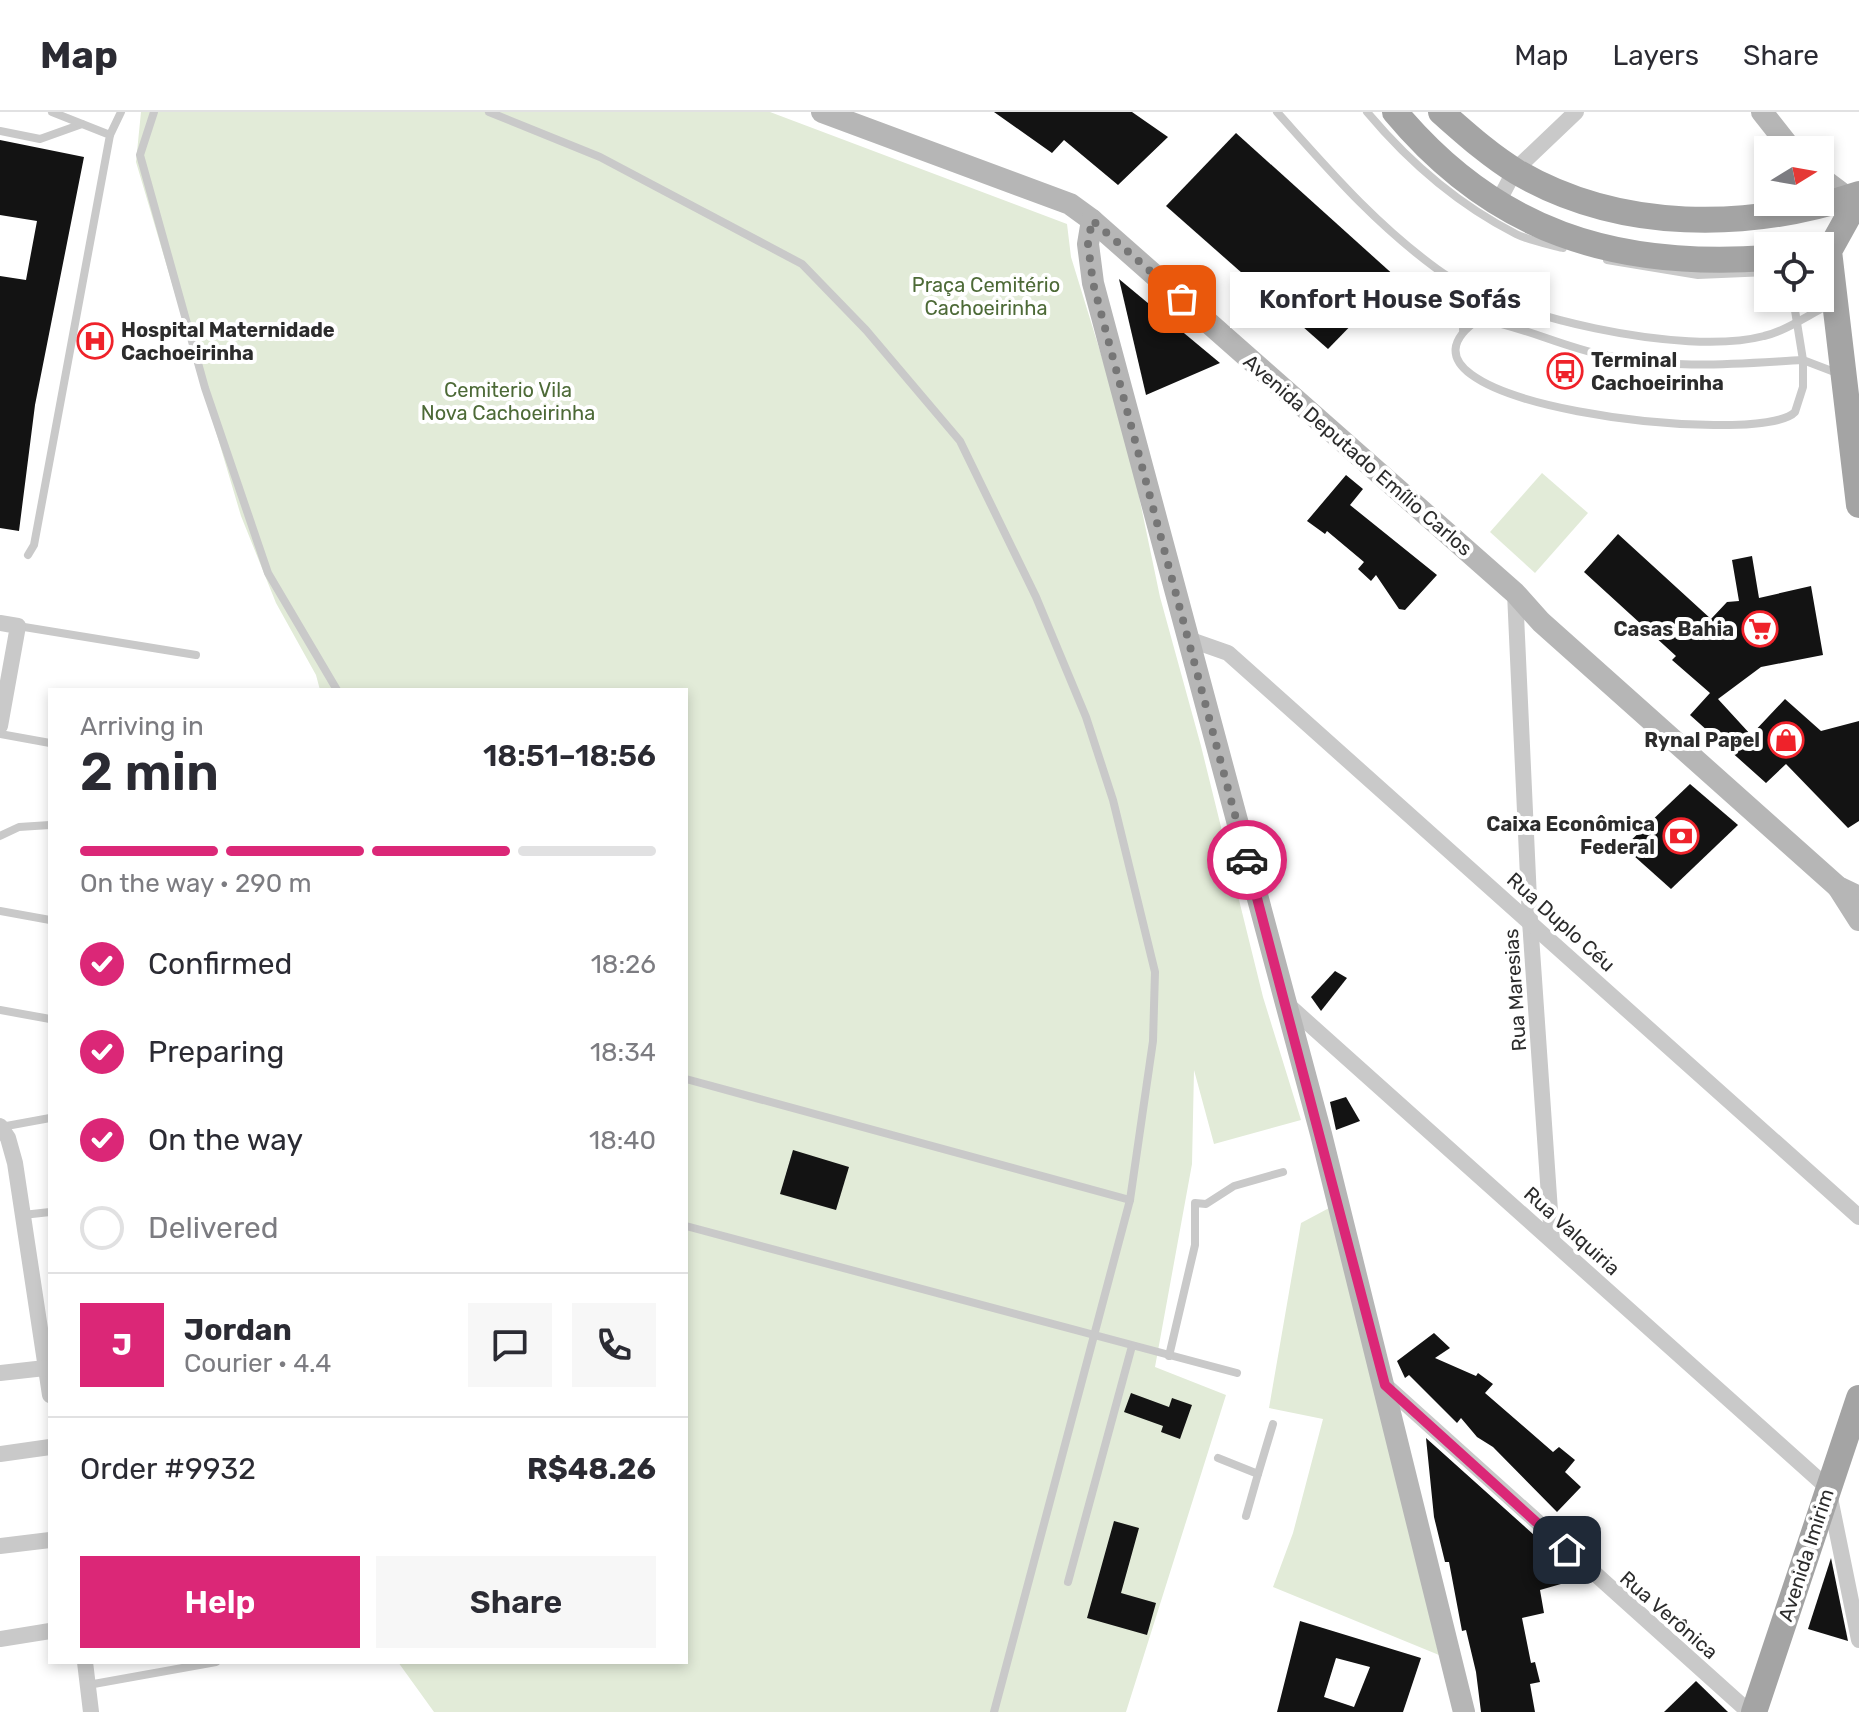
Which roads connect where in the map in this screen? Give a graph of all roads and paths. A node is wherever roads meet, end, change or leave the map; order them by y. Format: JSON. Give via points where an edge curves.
{"nodes":[{"id":1,"x":52,"y":112,"type":"edge"},
{"id":2,"x":121,"y":112,"type":"edge"},
{"id":3,"x":154,"y":112,"type":"edge"},
{"id":4,"x":489,"y":112,"type":"edge"},
{"id":5,"x":822,"y":112,"type":"edge"},
{"id":6,"x":1277,"y":112,"type":"edge"},
{"id":7,"x":1367,"y":112,"type":"edge"},
{"id":8,"x":1395,"y":112,"type":"edge"},
{"id":9,"x":1441,"y":112,"type":"edge"},
{"id":10,"x":1576,"y":112,"type":"edge"},
{"id":11,"x":1762,"y":112,"type":"edge"},
{"id":12,"x":82,"y":124,"type":"junction"},
{"id":13,"x":0,"y":131,"type":"edge"},
{"id":14,"x":110,"y":135,"type":"junction"},
{"id":15,"x":1779,"y":136,"type":"edge"},
{"id":16,"x":1515,"y":170,"type":"junction"},
{"id":17,"x":1834,"y":185,"type":"edge"},
{"id":18,"x":1855,"y":197,"type":"edge"},
{"id":19,"x":1834,"y":200,"type":"edge"},
{"id":20,"x":1497,"y":204,"type":"junction"},
{"id":21,"x":1754,"y":212,"type":"edge"},
{"id":22,"x":1092,"y":220,"type":"junction"},
{"id":23,"x":1834,"y":236,"type":"edge"},
{"id":24,"x":1859,"y":244,"type":"edge"},
{"id":25,"x":1834,"y":250,"type":"edge"},
{"id":26,"x":1573,"y":251,"type":"dead end"},
{"id":27,"x":1601,"y":258,"type":"dead end"},
{"id":28,"x":1754,"y":258,"type":"edge"},
{"id":29,"x":1754,"y":273,"type":"edge"},
{"id":30,"x":1466,"y":284,"type":"junction"},
{"id":31,"x":1834,"y":311,"type":"edge"},
{"id":32,"x":1795,"y":312,"type":"edge"},
{"id":33,"x":1813,"y":312,"type":"edge"},
{"id":34,"x":1796,"y":320,"type":"junction"},
{"id":35,"x":1463,"y":330,"type":"junction"},
{"id":36,"x":1803,"y":360,"type":"junction"},
{"id":37,"x":1842,"y":375,"type":"junction"},
{"id":38,"x":1859,"y":505,"type":"edge"},
{"id":39,"x":28,"y":555,"type":"dead end"},
{"id":40,"x":1515,"y":593,"type":"junction"},
{"id":41,"x":0,"y":623,"type":"edge"},
{"id":42,"x":18,"y":626,"type":"junction"},
{"id":43,"x":1191,"y":640,"type":"junction"},
{"id":44,"x":196,"y":655,"type":"dead end"},
{"id":45,"x":5,"y":670,"type":"edge"},
{"id":46,"x":336,"y":688,"type":"edge"},
{"id":47,"x":0,"y":726,"type":"edge"},
{"id":48,"x":0,"y":734,"type":"edge"},
{"id":49,"x":48,"y":743,"type":"edge"},
{"id":50,"x":48,"y":825,"type":"edge"},
{"id":51,"x":0,"y":836,"type":"edge"},
{"id":52,"x":1848,"y":888,"type":"edge"},
{"id":53,"x":1859,"y":897,"type":"edge"},
{"id":54,"x":0,"y":911,"type":"edge"},
{"id":55,"x":48,"y":920,"type":"edge"},
{"id":56,"x":1859,"y":920,"type":"edge"},
{"id":57,"x":1530,"y":921,"type":"junction"},
{"id":58,"x":1288,"y":1005,"type":"junction"},
{"id":59,"x":0,"y":1010,"type":"edge"},
{"id":60,"x":48,"y":1019,"type":"edge"},
{"id":61,"x":688,"y":1080,"type":"edge"},
{"id":62,"x":48,"y":1118,"type":"edge"},
{"id":63,"x":0,"y":1126,"type":"edge"},
{"id":64,"x":1283,"y":1172,"type":"dead end"},
{"id":65,"x":1130,"y":1200,"type":"junction"},
{"id":66,"x":48,"y":1212,"type":"edge"},
{"id":67,"x":23,"y":1215,"type":"junction"},
{"id":68,"x":1859,"y":1217,"type":"edge"},
{"id":69,"x":688,"y":1227,"type":"edge"},
{"id":70,"x":1552,"y":1240,"type":"junction"},
{"id":71,"x":43,"y":1304,"type":"edge"},
{"id":72,"x":1093,"y":1336,"type":"junction"},
{"id":73,"x":1132,"y":1346,"type":"junction"},
{"id":74,"x":1169,"y":1356,"type":"junction"},
{"id":75,"x":45,"y":1368,"type":"junction"},
{"id":76,"x":0,"y":1373,"type":"edge"},
{"id":77,"x":1237,"y":1373,"type":"dead end"},
{"id":78,"x":48,"y":1384,"type":"edge"},
{"id":79,"x":1385,"y":1385,"type":"junction"},
{"id":80,"x":1859,"y":1398,"type":"edge"},
{"id":81,"x":1273,"y":1424,"type":"dead end"},
{"id":82,"x":48,"y":1447,"type":"edge"},
{"id":83,"x":0,"y":1454,"type":"edge"},
{"id":84,"x":1218,"y":1458,"type":"dead end"},
{"id":85,"x":1258,"y":1474,"type":"junction"},
{"id":86,"x":1828,"y":1488,"type":"junction"},
{"id":87,"x":1246,"y":1516,"type":"dead end"},
{"id":88,"x":48,"y":1540,"type":"edge"},
{"id":89,"x":0,"y":1546,"type":"edge"},
{"id":90,"x":1805,"y":1558,"type":"junction"},
{"id":91,"x":1842,"y":1560,"type":"junction"},
{"id":92,"x":1068,"y":1582,"type":"dead end"},
{"id":93,"x":48,"y":1631,"type":"edge"},
{"id":94,"x":0,"y":1639,"type":"edge"},
{"id":95,"x":1859,"y":1640,"type":"edge"},
{"id":96,"x":85,"y":1664,"type":"edge"},
{"id":97,"x":205,"y":1664,"type":"edge"},
{"id":98,"x":88,"y":1685,"type":"junction"},
{"id":99,"x":91,"y":1712,"type":"edge"},
{"id":100,"x":994,"y":1712,"type":"edge"},
{"id":101,"x":1464,"y":1712,"type":"edge"},
{"id":102,"x":1752,"y":1712,"type":"edge"}],
"edges":[{"from":1,"to":12,"type":"lane"},
{"from":2,"to":14,"type":"lane"},
{"from":3,"to":46,"type":"lane","via":[[140,155],[205,388],[268,573]]},
{"from":4,"to":65,"type":"lane","via":[[600,157],[802,264],[960,441],[1036,597],[1086,717],[1113,800],[1155,972],[1153,1041]]},
{"from":5,"to":22,"type":"street","name":"Avenida Deputado Emílio Carlos","via":[[1070,204]]},
{"from":6,"to":30,"type":"lane","via":[[1368,214],[1440,271]]},
{"from":7,"to":26,"type":"lane","via":[[1398,149],[1460,199],[1518,235]]},
{"from":8,"to":20,"type":"main road","via":[[1435,157]]},
{"from":9,"to":16,"type":"main road"},
{"from":10,"to":16,"type":"street"},
{"from":11,"to":15,"type":"street"},
{"from":12,"to":13,"type":"lane","via":[[40,139]]},
{"from":12,"to":14,"type":"lane"},
{"from":14,"to":39,"type":"lane"},
{"from":16,"to":20,"type":"street"},
{"from":16,"to":21,"type":"main road","via":[[1586,201],[1657,218],[1701,221]]},
{"from":17,"to":18,"type":"street"},
{"from":18,"to":19,"type":"main road"},
{"from":18,"to":23,"type":"main road"},
{"from":20,"to":28,"type":"main road","via":[[1580,241],[1651,259]]},
{"from":22,"to":40,"type":"street","name":"Avenida Deputado Emílio Carlos"},
{"from":22,"to":43,"type":"street","via":[[1088,244],[1093,283]]},
{"from":24,"to":25,"type":"main road"},
{"from":27,"to":29,"type":"lane","via":[[1698,275]]},
{"from":30,"to":34,"type":"lane","via":[[1601,332],[1655,338],[1761,337]]},
{"from":30,"to":35,"type":"lane"},
{"from":31,"to":37,"type":"main road"},
{"from":32,"to":34,"type":"lane"},
{"from":33,"to":34,"type":"lane"},
{"from":34,"to":36,"type":"lane"},
{"from":35,"to":36,"type":"lane","via":[[1479,319],[1584,350],[1681,366]]},
{"from":35,"to":36,"type":"lane","via":[[1458,352],[1463,369],[1508,394],[1571,411],[1696,425],[1790,419],[1803,387]]},
{"from":36,"to":37,"type":"lane"},
{"from":37,"to":38,"type":"main road"},
{"from":40,"to":52,"type":"street","name":"Avenida Deputado Emílio Carlos","via":[[1541,622]]},
{"from":40,"to":57,"type":"street","name":"Rua Maresias"},
{"from":41,"to":42,"type":"street"},
{"from":42,"to":44,"type":"lane"},
{"from":42,"to":45,"type":"street"},
{"from":43,"to":57,"type":"street","name":"Rua Duplo Céu","via":[[1228,653]]},
{"from":43,"to":58,"type":"street"},
{"from":45,"to":47,"type":"street"},
{"from":48,"to":49,"type":"lane"},
{"from":50,"to":51,"type":"lane"},
{"from":52,"to":53,"type":"street","name":"Avenida Deputado Emílio Carlos"},
{"from":52,"to":56,"type":"street","name":"Avenida Deputado Emílio Carlos","via":[[1850,912]]},
{"from":54,"to":55,"type":"lane"},
{"from":57,"to":68,"type":"street","name":"Rua Duplo Céu"},
{"from":57,"to":70,"type":"street","name":"Rua Maresias"},
{"from":58,"to":70,"type":"street","name":"Rua Valquiria"},
{"from":58,"to":79,"type":"street"},
{"from":59,"to":60,"type":"lane"},
{"from":61,"to":65,"type":"lane"},
{"from":62,"to":63,"type":"lane"},
{"from":63,"to":67,"type":"street","via":[[15,1163]]},
{"from":64,"to":74,"type":"lane","via":[[1234,1186],[1206,1204],[1195,1203],[1195,1245]]},
{"from":65,"to":72,"type":"lane"},
{"from":66,"to":67,"type":"lane"},
{"from":67,"to":71,"type":"street"},
{"from":69,"to":72,"type":"lane"},
{"from":70,"to":86,"type":"street","name":"Rua Valquiria"},
{"from":71,"to":75,"type":"street"},
{"from":72,"to":73,"type":"lane"},
{"from":72,"to":100,"type":"lane"},
{"from":73,"to":74,"type":"lane"},
{"from":73,"to":92,"type":"lane"},
{"from":74,"to":77,"type":"lane"},
{"from":75,"to":76,"type":"street"},
{"from":75,"to":78,"type":"street"},
{"from":79,"to":101,"type":"street"},
{"from":79,"to":102,"type":"street","name":"Rua Verônica"},
{"from":80,"to":86,"type":"main road","name":"Avenida Imirim"},
{"from":81,"to":85,"type":"lane"},
{"from":82,"to":83,"type":"street"},
{"from":84,"to":85,"type":"lane"},
{"from":85,"to":87,"type":"lane"},
{"from":86,"to":90,"type":"main road","name":"Avenida Imirim"},
{"from":86,"to":91,"type":"street"},
{"from":88,"to":89,"type":"street"},
{"from":90,"to":91,"type":"street","via":[[1829,1555]]},
{"from":90,"to":102,"type":"main road","name":"Avenida Imirim"},
{"from":91,"to":95,"type":"street"},
{"from":93,"to":94,"type":"street"},
{"from":96,"to":98,"type":"street"},
{"from":97,"to":98,"type":"lane"},
{"from":98,"to":99,"type":"street"}]}
